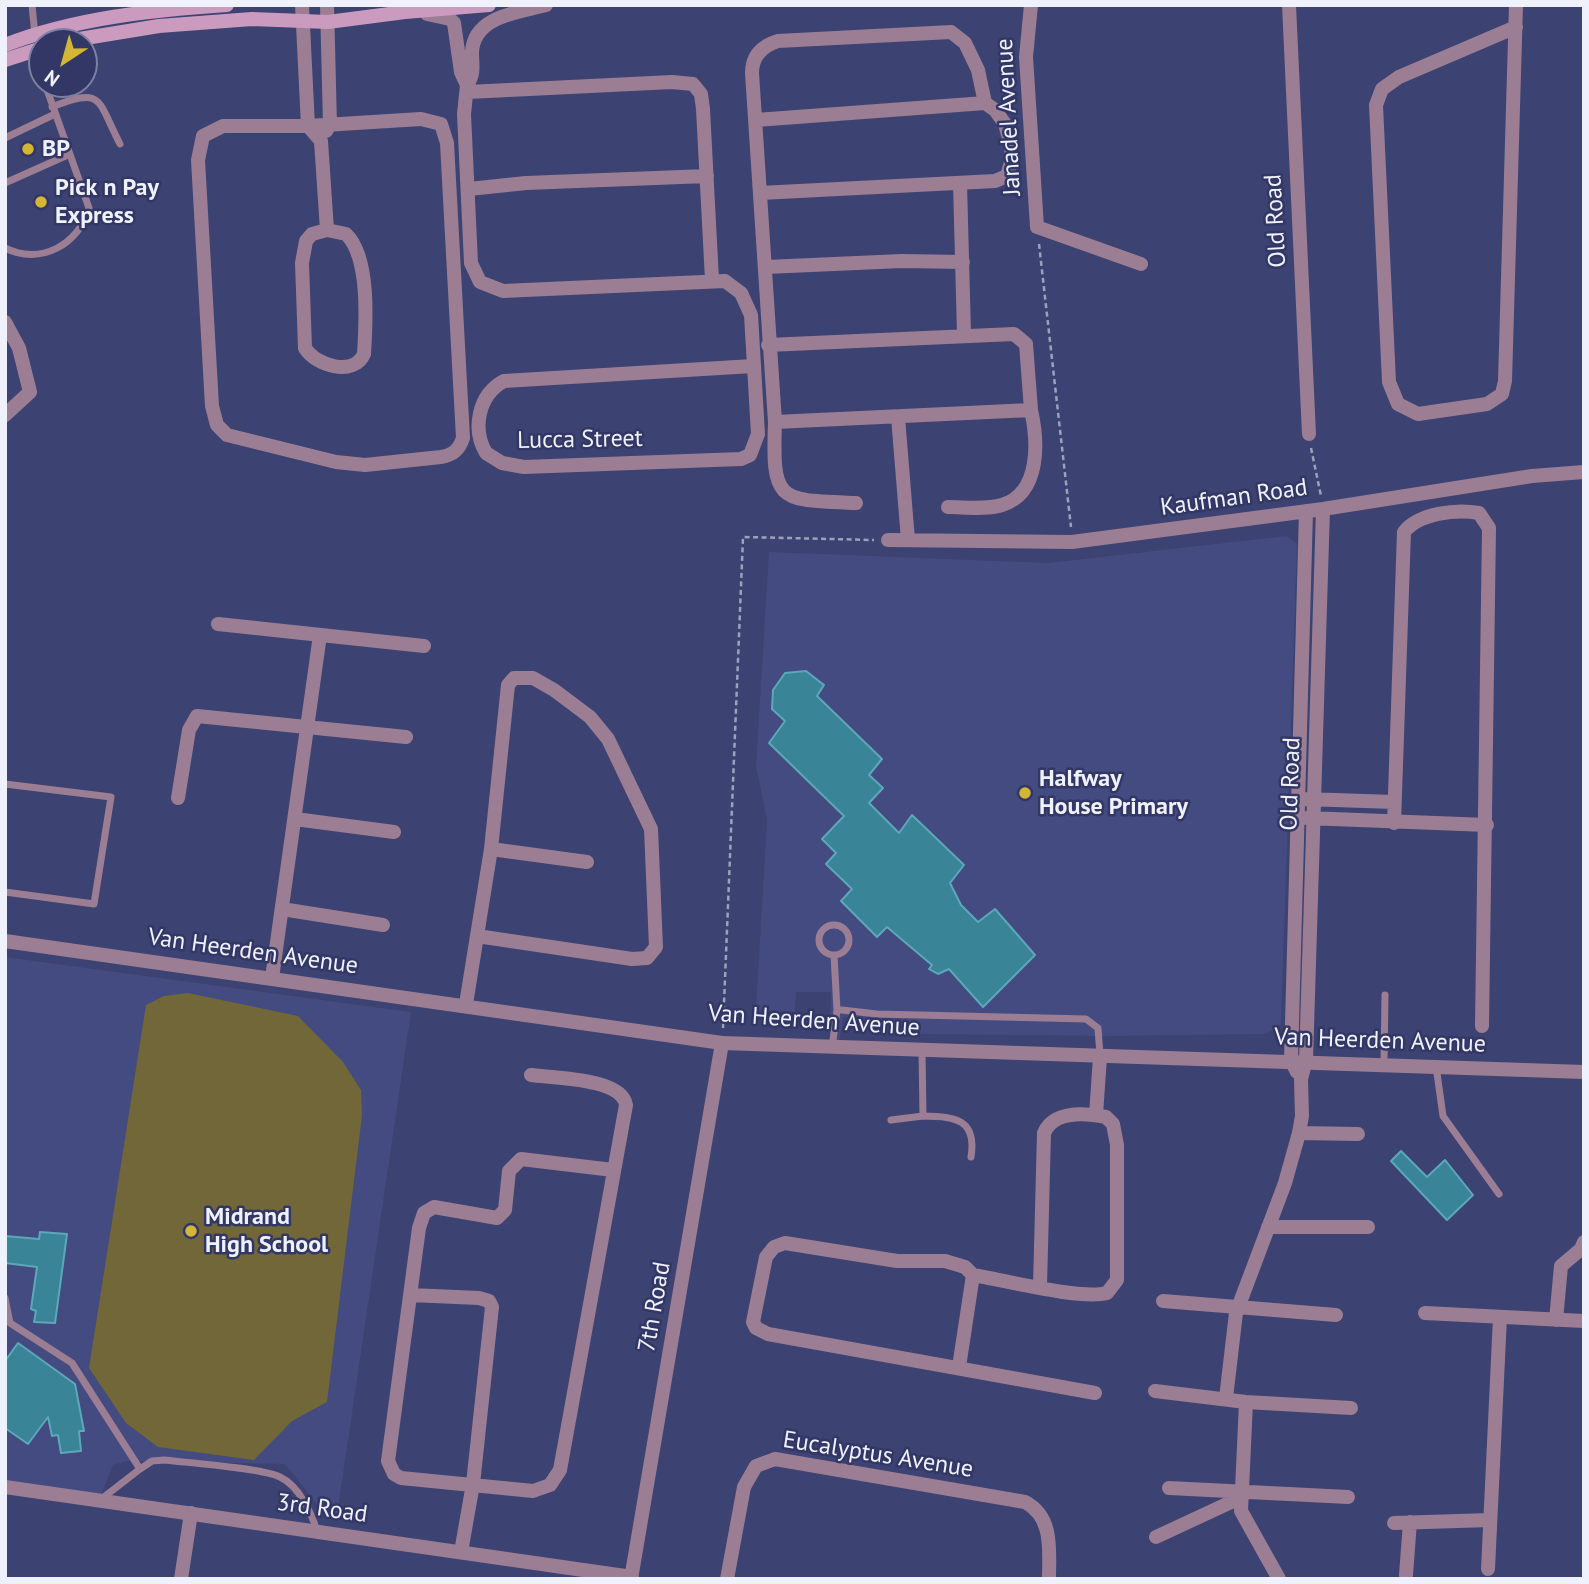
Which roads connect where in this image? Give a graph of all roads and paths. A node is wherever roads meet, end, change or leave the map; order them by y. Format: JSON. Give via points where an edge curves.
{"nodes":[{"id":1,"x":32,"y":5,"type":"edge"},
{"id":2,"x":226,"y":5,"type":"edge"},
{"id":3,"x":302,"y":5,"type":"edge"},
{"id":4,"x":327,"y":5,"type":"edge"},
{"id":5,"x":489,"y":5,"type":"edge"},
{"id":6,"x":546,"y":5,"type":"edge"},
{"id":7,"x":1031,"y":5,"type":"edge"},
{"id":8,"x":1289,"y":5,"type":"edge"},
{"id":9,"x":1516,"y":5,"type":"edge"},
{"id":10,"x":405,"y":12,"type":"junction"},
{"id":11,"x":328,"y":22,"type":"junction"},
{"id":12,"x":302,"y":23,"type":"junction"},
{"id":13,"x":1516,"y":27,"type":"junction"},
{"id":14,"x":34,"y":28,"type":"edge"},
{"id":15,"x":63,"y":28,"type":"edge"},
{"id":16,"x":457,"y":32,"type":"junction"},
{"id":17,"x":476,"y":33,"type":"junction"},
{"id":18,"x":98,"y":36,"type":"edge"},
{"id":19,"x":28,"y":37,"type":"edge"},
{"id":20,"x":5,"y":46,"type":"edge"},
{"id":21,"x":28,"y":52,"type":"edge"},
{"id":22,"x":5,"y":60,"type":"edge"},
{"id":23,"x":468,"y":88,"type":"junction"},
{"id":24,"x":50,"y":98,"type":"edge"},
{"id":25,"x":985,"y":103,"type":"junction"},
{"id":26,"x":54,"y":111,"type":"junction"},
{"id":27,"x":756,"y":121,"type":"junction"},
{"id":28,"x":330,"y":125,"type":"junction"},
{"id":29,"x":308,"y":126,"type":"junction"},
{"id":30,"x":5,"y":138,"type":"edge"},
{"id":31,"x":321,"y":141,"type":"junction"},
{"id":32,"x":120,"y":144,"type":"dead end"},
{"id":33,"x":70,"y":154,"type":"junction"},
{"id":34,"x":707,"y":176,"type":"junction"},
{"id":35,"x":5,"y":183,"type":"edge"},
{"id":36,"x":960,"y":183,"type":"junction"},
{"id":37,"x":469,"y":189,"type":"junction"},
{"id":38,"x":760,"y":193,"type":"junction"},
{"id":39,"x":1038,"y":227,"type":"junction"},
{"id":40,"x":327,"y":230,"type":"junction"},
{"id":41,"x":5,"y":248,"type":"edge"},
{"id":42,"x":963,"y":262,"type":"junction"},
{"id":43,"x":1141,"y":264,"type":"dead end"},
{"id":44,"x":766,"y":267,"type":"junction"},
{"id":45,"x":712,"y":281,"type":"junction"},
{"id":46,"x":5,"y":322,"type":"edge"},
{"id":47,"x":964,"y":334,"type":"junction"},
{"id":48,"x":768,"y":345,"type":"junction"},
{"id":49,"x":752,"y":366,"type":"junction"},
{"id":50,"x":1031,"y":410,"type":"junction"},
{"id":51,"x":5,"y":415,"type":"edge"},
{"id":52,"x":898,"y":417,"type":"junction"},
{"id":53,"x":775,"y":422,"type":"junction"},
{"id":54,"x":1309,"y":434,"type":"joint"},
{"id":55,"x":1584,"y":472,"type":"edge"},
{"id":56,"x":856,"y":503,"type":"dead end"},
{"id":57,"x":948,"y":507,"type":"dead end"},
{"id":58,"x":1323,"y":509,"type":"junction"},
{"id":59,"x":1306,"y":511,"type":"junction"},
{"id":60,"x":888,"y":540,"type":"joint"},
{"id":61,"x":908,"y":540,"type":"junction"},
{"id":62,"x":1072,"y":542,"type":"junction"},
{"id":63,"x":218,"y":624,"type":"dead end"},
{"id":64,"x":320,"y":635,"type":"junction"},
{"id":65,"x":424,"y":646,"type":"dead end"},
{"id":66,"x":309,"y":725,"type":"junction"},
{"id":67,"x":406,"y":737,"type":"dead end"},
{"id":68,"x":5,"y":784,"type":"edge"},
{"id":69,"x":178,"y":798,"type":"dead end"},
{"id":70,"x":1307,"y":799,"type":"junction"},
{"id":71,"x":1394,"y":802,"type":"junction"},
{"id":72,"x":1306,"y":818,"type":"junction"},
{"id":73,"x":295,"y":819,"type":"junction"},
{"id":74,"x":1394,"y":822,"type":"junction"},
{"id":75,"x":1487,"y":825,"type":"junction"},
{"id":76,"x":394,"y":832,"type":"dead end"},
{"id":77,"x":491,"y":849,"type":"junction"},
{"id":78,"x":587,"y":862,"type":"dead end"},
{"id":79,"x":5,"y":892,"type":"edge"},
{"id":80,"x":282,"y":909,"type":"junction"},
{"id":81,"x":383,"y":925,"type":"dead end"},
{"id":82,"x":477,"y":936,"type":"junction"},
{"id":83,"x":5,"y":941,"type":"edge"},
{"id":84,"x":834,"y":955,"type":"junction"},
{"id":85,"x":272,"y":978,"type":"junction"},
{"id":86,"x":1385,"y":995,"type":"dead end"},
{"id":87,"x":467,"y":1004,"type":"junction"},
{"id":88,"x":836,"y":1010,"type":"junction"},
{"id":89,"x":1482,"y":1027,"type":"dead end"},
{"id":90,"x":722,"y":1043,"type":"junction"},
{"id":91,"x":832,"y":1049,"type":"junction"},
{"id":92,"x":922,"y":1052,"type":"junction"},
{"id":93,"x":1100,"y":1057,"type":"junction"},
{"id":94,"x":1298,"y":1060,"type":"junction"},
{"id":95,"x":1384,"y":1063,"type":"junction"},
{"id":96,"x":1436,"y":1065,"type":"junction"},
{"id":97,"x":1584,"y":1072,"type":"edge"},
{"id":98,"x":531,"y":1075,"type":"dead end"},
{"id":99,"x":1096,"y":1115,"type":"junction"},
{"id":100,"x":923,"y":1116,"type":"junction"},
{"id":101,"x":891,"y":1120,"type":"dead end"},
{"id":102,"x":1299,"y":1133,"type":"junction"},
{"id":103,"x":1358,"y":1134,"type":"dead end"},
{"id":104,"x":971,"y":1157,"type":"dead end"},
{"id":105,"x":613,"y":1170,"type":"junction"},
{"id":106,"x":1499,"y":1194,"type":"dead end"},
{"id":107,"x":1268,"y":1227,"type":"junction"},
{"id":108,"x":1368,"y":1227,"type":"dead end"},
{"id":109,"x":1584,"y":1242,"type":"edge"},
{"id":110,"x":972,"y":1275,"type":"junction"},
{"id":111,"x":1040,"y":1286,"type":"junction"},
{"id":112,"x":410,"y":1295,"type":"junction"},
{"id":113,"x":5,"y":1298,"type":"edge"},
{"id":114,"x":1163,"y":1301,"type":"dead end"},
{"id":115,"x":1238,"y":1306,"type":"junction"},
{"id":116,"x":1424,"y":1313,"type":"dead end"},
{"id":117,"x":1336,"y":1315,"type":"dead end"},
{"id":118,"x":1500,"y":1317,"type":"junction"},
{"id":119,"x":1556,"y":1320,"type":"junction"},
{"id":120,"x":1584,"y":1321,"type":"edge"},
{"id":121,"x":958,"y":1367,"type":"junction"},
{"id":122,"x":1155,"y":1391,"type":"dead end"},
{"id":123,"x":1095,"y":1393,"type":"dead end"},
{"id":124,"x":1226,"y":1398,"type":"junction"},
{"id":125,"x":1246,"y":1402,"type":"junction"},
{"id":126,"x":1351,"y":1408,"type":"dead end"},
{"id":127,"x":140,"y":1469,"type":"junction"},
{"id":128,"x":473,"y":1484,"type":"junction"},
{"id":129,"x":5,"y":1487,"type":"edge"},
{"id":130,"x":1169,"y":1488,"type":"dead end"},
{"id":131,"x":1242,"y":1495,"type":"junction"},
{"id":132,"x":1348,"y":1497,"type":"dead end"},
{"id":133,"x":99,"y":1500,"type":"junction"},
{"id":134,"x":191,"y":1513,"type":"junction"},
{"id":135,"x":1490,"y":1521,"type":"junction"},
{"id":136,"x":1394,"y":1522,"type":"dead end"},
{"id":137,"x":1410,"y":1522,"type":"junction"},
{"id":138,"x":317,"y":1531,"type":"junction"},
{"id":139,"x":1156,"y":1537,"type":"dead end"},
{"id":140,"x":461,"y":1552,"type":"junction"},
{"id":141,"x":1488,"y":1569,"type":"dead end"},
{"id":142,"x":1406,"y":1575,"type":"dead end"},
{"id":143,"x":634,"y":1578,"type":"edge"},
{"id":144,"x":181,"y":1579,"type":"edge"},
{"id":145,"x":727,"y":1579,"type":"edge"},
{"id":146,"x":1049,"y":1579,"type":"edge"},
{"id":147,"x":1279,"y":1579,"type":"edge"}],
"edges":[{"from":1,"to":14,"type":"lane"},
{"from":2,"to":15,"type":"main road"},
{"from":3,"to":12,"type":"street"},
{"from":4,"to":11,"type":"street"},
{"from":5,"to":10,"type":"main road"},
{"from":6,"to":17,"type":"street","via":[[490,22]]},
{"from":7,"to":39,"type":"street","name":"Janadel Avenue","via":[[1026,57]]},
{"from":8,"to":54,"type":"street","name":"Old Road"},
{"from":9,"to":13,"type":"street"},
{"from":10,"to":11,"type":"main road"},
{"from":10,"to":16,"type":"street","via":[[444,16]]},
{"from":11,"to":12,"type":"main road"},
{"from":11,"to":28,"type":"street"},
{"from":12,"to":18,"type":"main road","via":[[252,19]]},
{"from":12,"to":29,"type":"street"},
{"from":13,"to":13,"type":"street","via":[[1502,394],[1487,404],[1418,414],[1398,404],[1389,382],[1376,105],[1382,89],[1399,77]]},
{"from":16,"to":17,"type":"street"},
{"from":16,"to":23,"type":"street","via":[[461,72]]},
{"from":17,"to":23,"type":"street"},
{"from":19,"to":20,"type":"main road"},
{"from":21,"to":22,"type":"main road"},
{"from":23,"to":34,"type":"street","via":[[693,84],[701,94]]},
{"from":23,"to":37,"type":"street","via":[[464,114]]},
{"from":24,"to":26,"type":"lane"},
{"from":25,"to":27,"type":"street"},
{"from":25,"to":27,"type":"street","via":[[972,55],[951,32],[802,38],[771,43],[754,58]]},
{"from":25,"to":36,"type":"street","via":[[1005,124],[1012,145],[1009,170],[995,181]]},
{"from":26,"to":30,"type":"lane"},
{"from":26,"to":32,"type":"lane","via":[[82,95],[91,95]]},
{"from":26,"to":33,"type":"lane"},
{"from":27,"to":38,"type":"street"},
{"from":28,"to":29,"type":"street"},
{"from":28,"to":29,"type":"street","via":[[421,119],[436,121],[446,131],[463,438],[453,454],[385,465],[345,463],[238,440],[217,425],[212,406],[199,143],[210,130],[223,126]]},
{"from":28,"to":31,"type":"street"},
{"from":29,"to":31,"type":"street"},
{"from":31,"to":40,"type":"street"},
{"from":33,"to":35,"type":"lane"},
{"from":33,"to":41,"type":"lane","via":[[89,208],[75,236],[59,249],[24,254]]},
{"from":34,"to":37,"type":"street"},
{"from":34,"to":45,"type":"street"},
{"from":36,"to":38,"type":"street"},
{"from":36,"to":42,"type":"street"},
{"from":37,"to":45,"type":"street","via":[[472,269],[480,282],[496,290]]},
{"from":38,"to":44,"type":"street"},
{"from":39,"to":43,"type":"street"},
{"from":39,"to":62,"type":"path"},
{"from":40,"to":40,"type":"street","via":[[346,234],[359,252],[363,277],[365,354],[359,363],[343,367],[321,362],[305,348],[303,253],[312,234]]},
{"from":42,"to":44,"type":"street"},
{"from":42,"to":47,"type":"street"},
{"from":44,"to":48,"type":"street"},
{"from":45,"to":49,"type":"street","via":[[729,282],[747,302]]},
{"from":46,"to":51,"type":"street","via":[[19,348],[30,392]]},
{"from":47,"to":48,"type":"street"},
{"from":47,"to":50,"type":"street","via":[[1014,334],[1026,341]]},
{"from":48,"to":53,"type":"street"},
{"from":49,"to":49,"type":"street","name":"Lucca Street","via":[[758,441],[750,455],[741,459],[524,467],[502,463],[484,450],[481,406],[492,388],[504,381]]},
{"from":50,"to":52,"type":"street"},
{"from":50,"to":57,"type":"street","via":[[1035,461],[1023,489],[999,506]]},
{"from":52,"to":53,"type":"street"},
{"from":52,"to":61,"type":"street"},
{"from":53,"to":56,"type":"street","via":[[773,467],[782,490],[800,501]]},
{"from":54,"to":58,"type":"path"},
{"from":55,"to":58,"type":"street","name":"Kaufman Road"},
{"from":58,"to":59,"type":"street","name":"Kaufman Road"},
{"from":58,"to":70,"type":"street","name":"Old Road"},
{"from":59,"to":62,"type":"street","name":"Kaufman Road"},
{"from":59,"to":70,"type":"street","name":"Old Road"},
{"from":60,"to":61,"type":"street","name":"Kaufman Road"},
{"from":60,"to":90,"type":"path","via":[[743,537]]},
{"from":61,"to":62,"type":"street","name":"Kaufman Road"},
{"from":63,"to":64,"type":"street"},
{"from":64,"to":65,"type":"street"},
{"from":64,"to":66,"type":"street"},
{"from":66,"to":67,"type":"street"},
{"from":66,"to":69,"type":"street","via":[[197,716],[189,730]]},
{"from":66,"to":73,"type":"street"},
{"from":68,"to":79,"type":"lane","via":[[111,797],[94,904]]},
{"from":70,"to":71,"type":"street"},
{"from":70,"to":72,"type":"street","name":"Old Road"},
{"from":71,"to":74,"type":"street"},
{"from":71,"to":75,"type":"street","via":[[1404,532],[1434,516],[1479,513],[1489,528]]},
{"from":72,"to":74,"type":"street"},
{"from":72,"to":94,"type":"street","name":"Old Road"},
{"from":73,"to":76,"type":"street"},
{"from":73,"to":80,"type":"street"},
{"from":74,"to":75,"type":"street"},
{"from":75,"to":89,"type":"street"},
{"from":77,"to":78,"type":"street"},
{"from":77,"to":82,"type":"street"},
{"from":77,"to":82,"type":"street","via":[[508,685],[514,678],[527,676],[554,690],[595,722],[648,821],[654,843],[656,947],[648,958],[632,959]]},
{"from":80,"to":81,"type":"street"},
{"from":80,"to":85,"type":"street"},
{"from":82,"to":87,"type":"street"},
{"from":83,"to":85,"type":"street","name":"Van Heerden Avenue"},
{"from":84,"to":84,"type":"lane","via":[[823,951],[819,940],[823,930],[834,925],[845,930],[849,940],[845,951]]},
{"from":84,"to":88,"type":"lane"},
{"from":85,"to":87,"type":"street","name":"Van Heerden Avenue"},
{"from":86,"to":95,"type":"lane"},
{"from":87,"to":90,"type":"street","name":"Van Heerden Avenue"},
{"from":88,"to":91,"type":"lane"},
{"from":88,"to":93,"type":"lane","via":[[1086,1019],[1098,1030]]},
{"from":90,"to":91,"type":"street","name":"Van Heerden Avenue"},
{"from":90,"to":143,"type":"street","name":"7th Road"},
{"from":91,"to":92,"type":"street","name":"Van Heerden Avenue"},
{"from":92,"to":93,"type":"street","name":"Van Heerden Avenue"},
{"from":92,"to":100,"type":"lane"},
{"from":93,"to":94,"type":"street","name":"Van Heerden Avenue"},
{"from":93,"to":99,"type":"street"},
{"from":94,"to":95,"type":"street","name":"Van Heerden Avenue"},
{"from":94,"to":102,"type":"street","name":"Old Road"},
{"from":95,"to":96,"type":"street","name":"Van Heerden Avenue"},
{"from":96,"to":97,"type":"street","name":"Van Heerden Avenue"},
{"from":96,"to":106,"type":"lane","via":[[1443,1116]]},
{"from":98,"to":105,"type":"street","via":[[609,1086],[622,1094],[626,1105]]},
{"from":99,"to":111,"type":"street","via":[[1057,1117],[1044,1133]]},
{"from":99,"to":111,"type":"street","via":[[1111,1120],[1115,1133],[1117,1280],[1107,1293],[1093,1295]]},
{"from":100,"to":101,"type":"lane"},
{"from":100,"to":104,"type":"lane","via":[[952,1119],[968,1127],[974,1139]]},
{"from":102,"to":103,"type":"street"},
{"from":102,"to":107,"type":"street","name":"Old Road"},
{"from":105,"to":112,"type":"street","via":[[525,1158],[509,1171],[505,1210],[497,1217],[430,1208],[419,1227]]},
{"from":105,"to":128,"type":"street","via":[[560,1470],[550,1485],[533,1491]]},
{"from":107,"to":108,"type":"street"},
{"from":107,"to":115,"type":"street","name":"Old Road"},
{"from":109,"to":119,"type":"street","via":[[1561,1266]]},
{"from":110,"to":111,"type":"street"},
{"from":110,"to":121,"type":"street"},
{"from":110,"to":121,"type":"street","via":[[965,1267],[945,1261],[897,1261],[785,1243],[766,1256],[754,1316],[756,1328],[768,1334]]},
{"from":112,"to":128,"type":"street","via":[[390,1468],[401,1478]]},
{"from":112,"to":128,"type":"street","via":[[479,1298],[491,1304]]},
{"from":113,"to":127,"type":"lane","via":[[9,1323],[72,1363]]},
{"from":114,"to":115,"type":"street"},
{"from":115,"to":117,"type":"street"},
{"from":115,"to":124,"type":"street","name":"Old Road"},
{"from":116,"to":118,"type":"street"},
{"from":118,"to":119,"type":"street"},
{"from":118,"to":135,"type":"street"},
{"from":119,"to":120,"type":"street"},
{"from":121,"to":123,"type":"street"},
{"from":122,"to":124,"type":"street"},
{"from":124,"to":125,"type":"street"},
{"from":125,"to":126,"type":"street"},
{"from":125,"to":131,"type":"street"},
{"from":127,"to":133,"type":"lane"},
{"from":127,"to":138,"type":"lane","via":[[164,1460],[279,1476],[296,1491]]},
{"from":128,"to":140,"type":"street"},
{"from":129,"to":133,"type":"street","name":"3rd Road"},
{"from":130,"to":131,"type":"street"},
{"from":131,"to":132,"type":"street"},
{"from":131,"to":139,"type":"street"},
{"from":131,"to":147,"type":"street","via":[[1243,1518]]},
{"from":133,"to":134,"type":"street","name":"3rd Road"},
{"from":134,"to":138,"type":"street","name":"3rd Road"},
{"from":134,"to":144,"type":"street"},
{"from":135,"to":137,"type":"street"},
{"from":135,"to":141,"type":"street"},
{"from":136,"to":137,"type":"street"},
{"from":137,"to":142,"type":"street"},
{"from":138,"to":140,"type":"street","name":"3rd Road"},
{"from":140,"to":143,"type":"street","name":"3rd Road"},
{"from":145,"to":146,"type":"street","name":"Eucalyptus Avenue","via":[[744,1487],[756,1466],[775,1459],[1025,1502],[1042,1515],[1048,1537]]}]}
